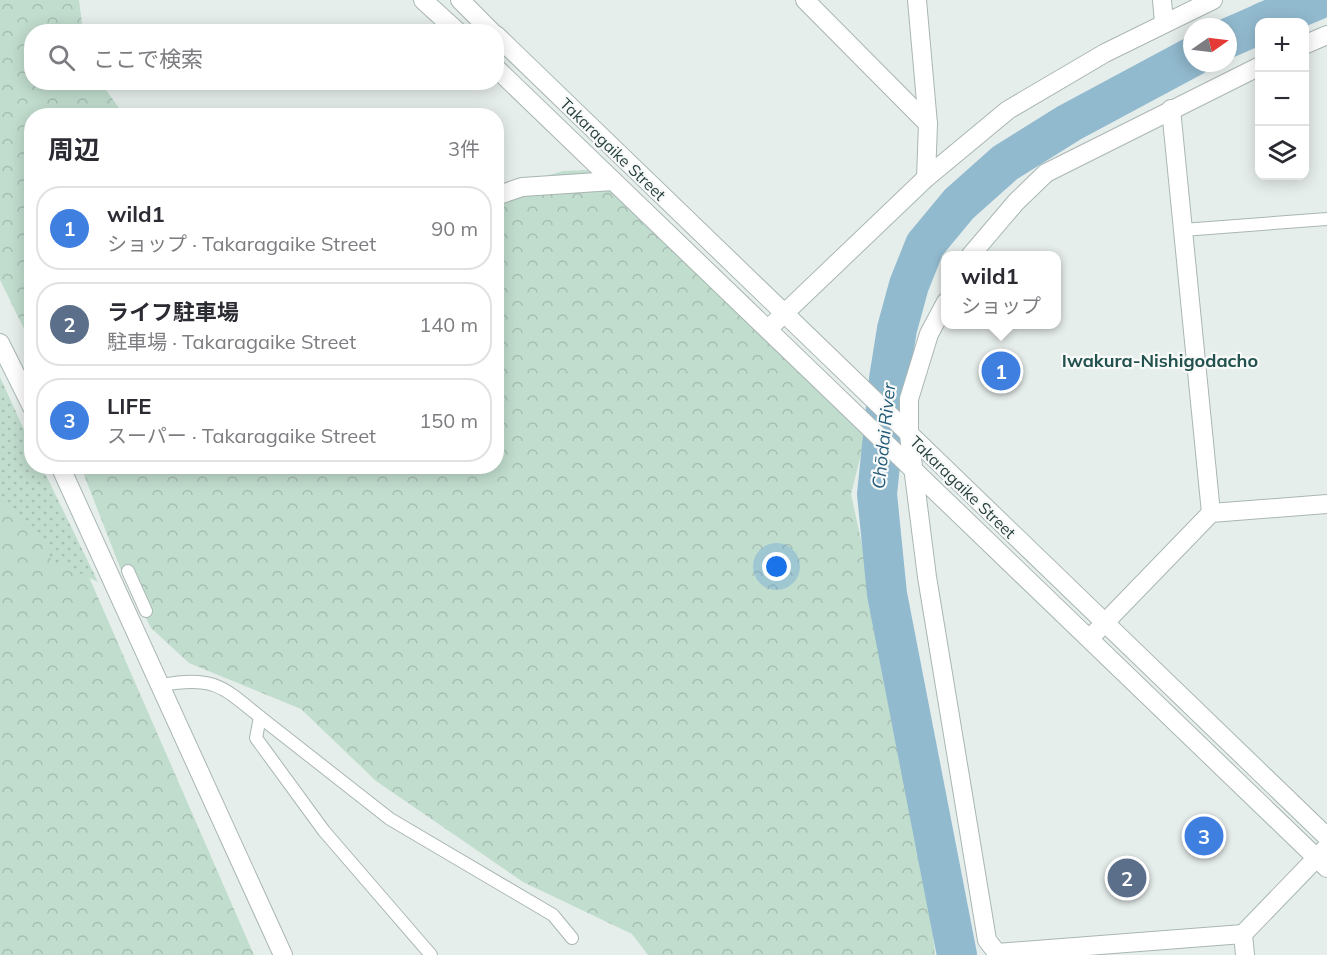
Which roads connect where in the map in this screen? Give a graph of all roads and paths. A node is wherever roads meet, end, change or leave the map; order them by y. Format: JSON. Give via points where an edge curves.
{"nodes":[{"id":1,"x":423,"y":0,"type":"edge"},
{"id":2,"x":460,"y":0,"type":"edge"},
{"id":3,"x":805,"y":0,"type":"edge"},
{"id":4,"x":917,"y":0,"type":"edge"},
{"id":5,"x":1162,"y":0,"type":"edge"},
{"id":6,"x":1213,"y":0,"type":"edge"},
{"id":7,"x":1164,"y":22,"type":"junction"},
{"id":8,"x":449,"y":24,"type":"edge"},
{"id":9,"x":484,"y":24,"type":"edge"},
{"id":10,"x":1327,"y":35,"type":"edge"},
{"id":11,"x":504,"y":43,"type":"edge"},
{"id":12,"x":1309,"y":43,"type":"edge"},
{"id":13,"x":1255,"y":68,"type":"edge"},
{"id":14,"x":504,"y":76,"type":"edge"},
{"id":15,"x":1172,"y":109,"type":"junction"},
{"id":16,"x":928,"y":124,"type":"junction"},
{"id":17,"x":926,"y":178,"type":"junction"},
{"id":18,"x":613,"y":181,"type":"junction"},
{"id":19,"x":504,"y":193,"type":"edge"},
{"id":20,"x":1327,"y":219,"type":"edge"},
{"id":21,"x":1183,"y":230,"type":"junction"},
{"id":22,"x":973,"y":251,"type":"edge"},
{"id":23,"x":941,"y":310,"type":"edge"},
{"id":24,"x":781,"y":313,"type":"junction"},
{"id":25,"x":768,"y":329,"type":"junction"},
{"id":26,"x":0,"y":343,"type":"edge"},
{"id":27,"x":24,"y":391,"type":"edge"},
{"id":28,"x":903,"y":429,"type":"junction"},
{"id":29,"x":914,"y":472,"type":"junction"},
{"id":30,"x":64,"y":474,"type":"edge"},
{"id":31,"x":1327,"y":504,"type":"edge"},
{"id":32,"x":1211,"y":513,"type":"junction"},
{"id":33,"x":128,"y":571,"type":"dead end"},
{"id":34,"x":146,"y":611,"type":"dead end"},
{"id":35,"x":1103,"y":622,"type":"junction"},
{"id":36,"x":1090,"y":638,"type":"junction"},
{"id":37,"x":161,"y":686,"type":"junction"},
{"id":38,"x":260,"y":717,"type":"junction"},
{"id":39,"x":1327,"y":837,"type":"edge"},
{"id":40,"x":1324,"y":858,"type":"edge"},
{"id":41,"x":1243,"y":934,"type":"junction"},
{"id":42,"x":572,"y":938,"type":"dead end"},
{"id":43,"x":283,"y":955,"type":"edge"},
{"id":44,"x":431,"y":955,"type":"edge"},
{"id":45,"x":1245,"y":955,"type":"edge"}],
"edges":[{"from":1,"to":8,"type":"street"},
{"from":2,"to":9,"type":"street"},
{"from":3,"to":16,"type":"street"},
{"from":4,"to":16,"type":"street"},
{"from":5,"to":7,"type":"street"},
{"from":6,"to":7,"type":"street"},
{"from":7,"to":17,"type":"street","via":[[1008,110]]},
{"from":10,"to":12,"type":"street"},
{"from":11,"to":24,"type":"street","name":"Takaragaike Street"},
{"from":13,"to":15,"type":"street"},
{"from":14,"to":18,"type":"street","name":"Takaragaike Street"},
{"from":15,"to":21,"type":"street"},
{"from":15,"to":22,"type":"street","via":[[1047,173]]},
{"from":16,"to":17,"type":"street"},
{"from":17,"to":24,"type":"street"},
{"from":18,"to":19,"type":"street","via":[[522,187]]},
{"from":18,"to":25,"type":"street","name":"Takaragaike Street"},
{"from":20,"to":21,"type":"lane"},
{"from":21,"to":32,"type":"street"},
{"from":23,"to":28,"type":"street","via":[[929,334]]},
{"from":24,"to":25,"type":"street"},
{"from":24,"to":28,"type":"street","name":"Takaragaike Street"},
{"from":25,"to":29,"type":"street","name":"Takaragaike Street"},
{"from":26,"to":27,"type":"street"},
{"from":28,"to":29,"type":"street"},
{"from":28,"to":35,"type":"street","name":"Takaragaike Street"},
{"from":29,"to":36,"type":"street","name":"Takaragaike Street"},
{"from":29,"to":41,"type":"street","via":[[927,577],[987,940],[997,953]]},
{"from":30,"to":37,"type":"street"},
{"from":31,"to":32,"type":"street"},
{"from":32,"to":35,"type":"street"},
{"from":33,"to":34,"type":"lane"},
{"from":35,"to":36,"type":"street"},
{"from":35,"to":39,"type":"street","name":"Takaragaike Street"},
{"from":36,"to":40,"type":"street","name":"Takaragaike Street"},
{"from":37,"to":38,"type":"lane","via":[[191,680],[212,683]]},
{"from":37,"to":43,"type":"street"},
{"from":38,"to":42,"type":"lane","via":[[390,819],[553,915]]},
{"from":38,"to":44,"type":"lane","via":[[256,738],[324,831]]},
{"from":40,"to":41,"type":"street"},
{"from":41,"to":45,"type":"street"}]}
